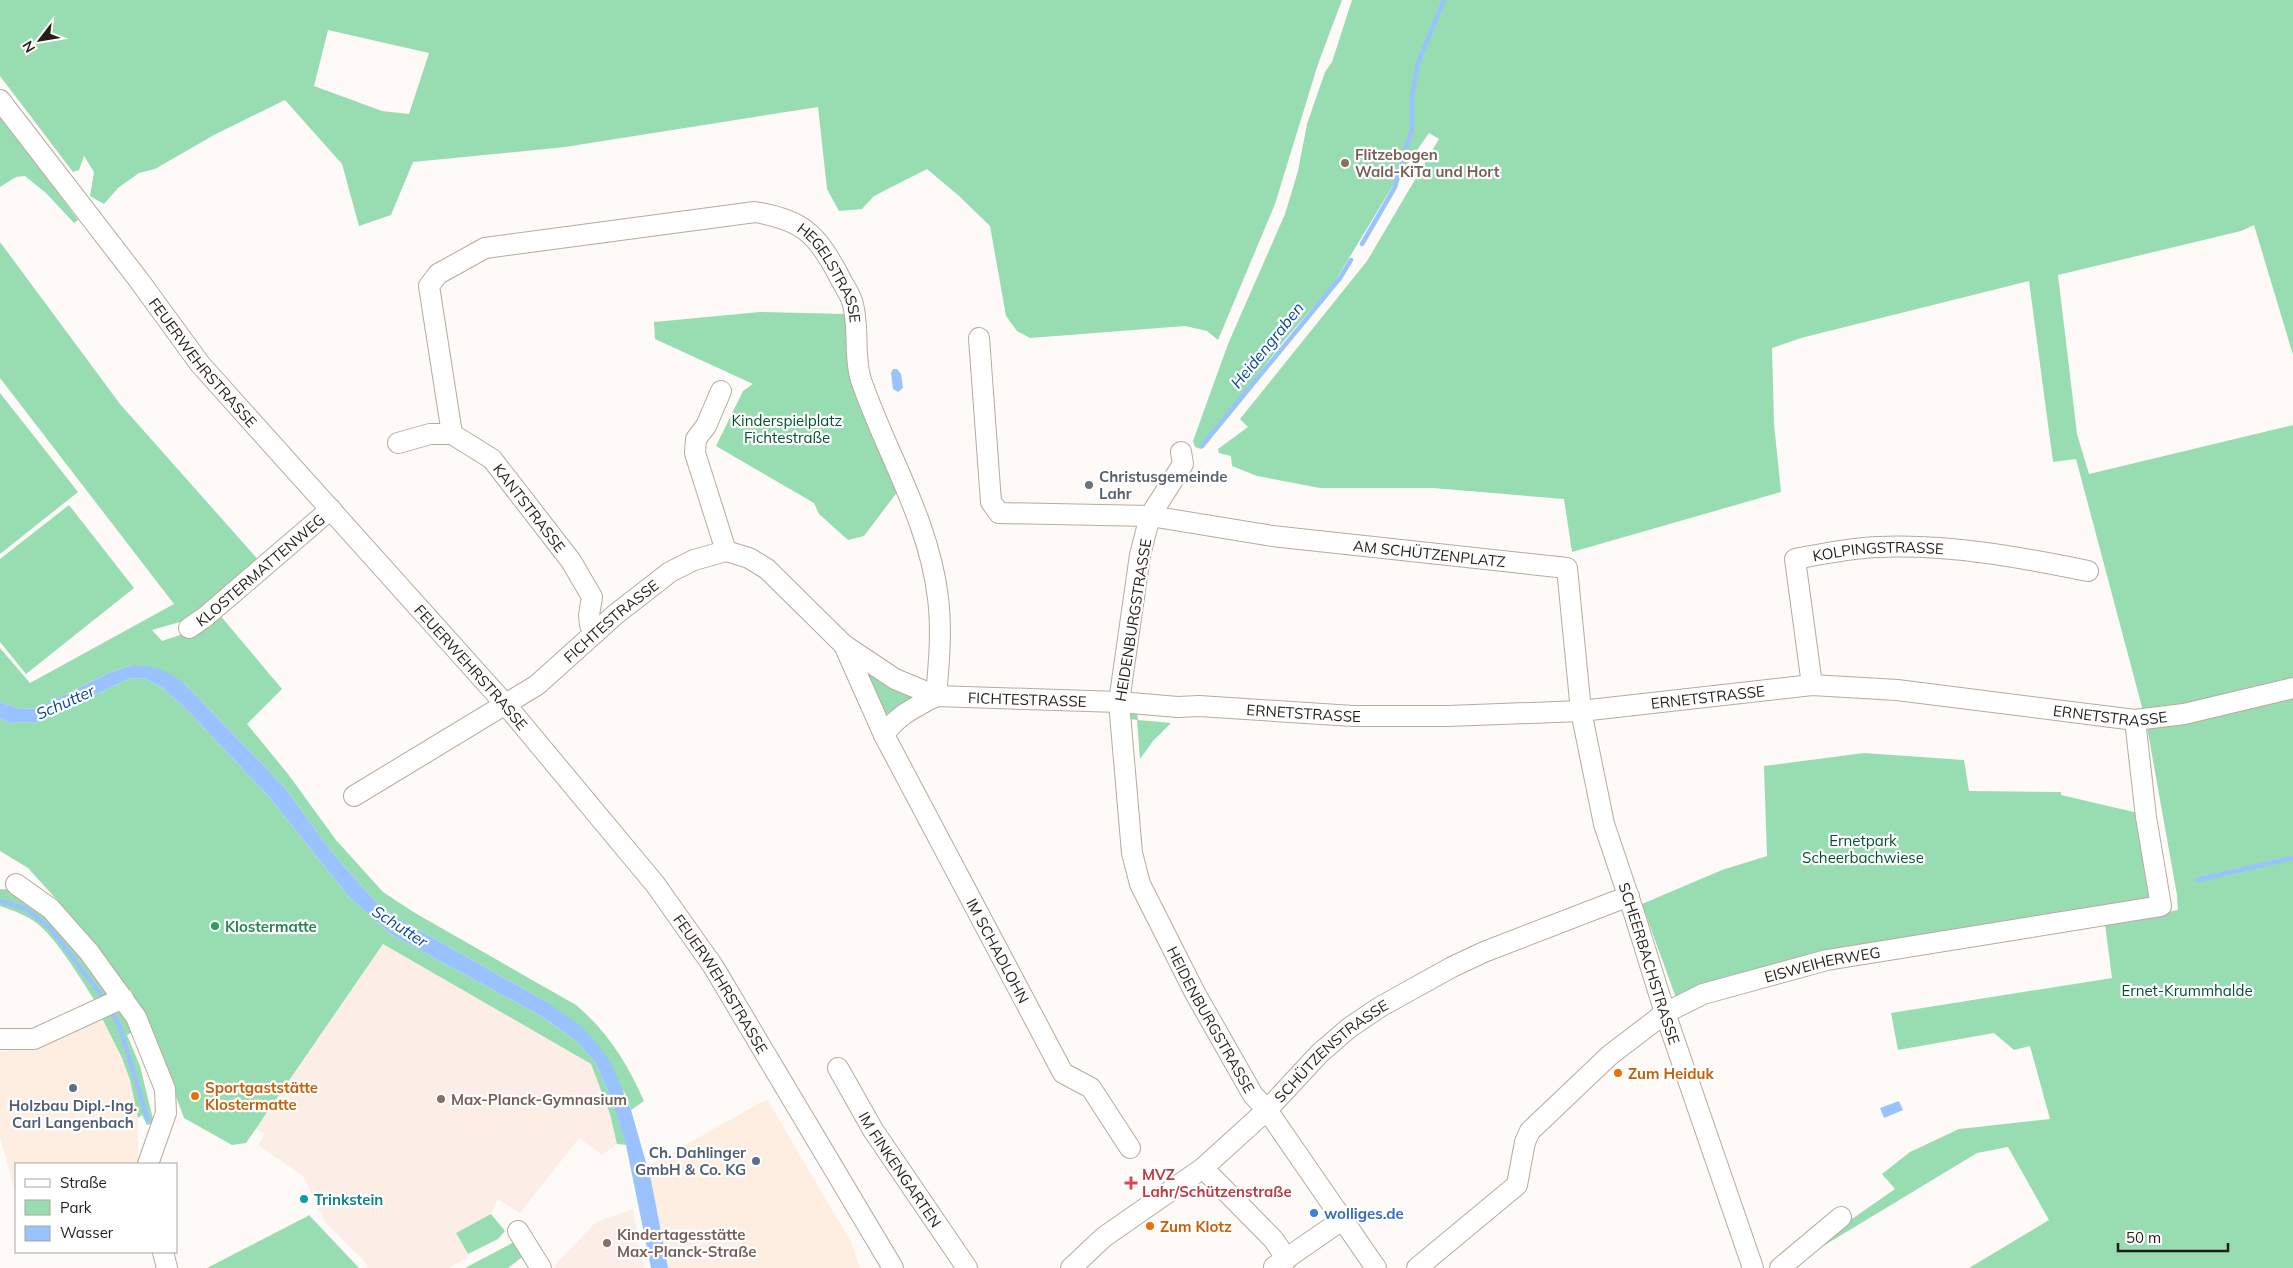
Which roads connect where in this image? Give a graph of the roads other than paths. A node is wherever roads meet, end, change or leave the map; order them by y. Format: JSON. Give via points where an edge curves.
{"nodes":[{"id":1,"x":0,"y":100,"type":"edge"},
{"id":2,"x":979,"y":338,"type":"dead end"},
{"id":3,"x":721,"y":391,"type":"dead end"},
{"id":4,"x":452,"y":434,"type":"junction"},
{"id":5,"x":398,"y":442,"type":"dead end"},
{"id":6,"x":1182,"y":458,"type":"dead end"},
{"id":7,"x":331,"y":509,"type":"junction"},
{"id":8,"x":1150,"y":516,"type":"junction"},
{"id":9,"x":726,"y":551,"type":"junction"},
{"id":10,"x":2088,"y":571,"type":"dead end"},
{"id":11,"x":592,"y":597,"type":"junction"},
{"id":12,"x":616,"y":614,"type":"junction"},
{"id":13,"x":189,"y":628,"type":"dead end"},
{"id":14,"x":595,"y":633,"type":"junction"},
{"id":15,"x":844,"y":645,"type":"junction"},
{"id":16,"x":1812,"y":685,"type":"junction"},
{"id":17,"x":2293,"y":688,"type":"edge"},
{"id":18,"x":936,"y":696,"type":"junction"},
{"id":19,"x":1118,"y":702,"type":"junction"},
{"id":20,"x":506,"y":705,"type":"junction"},
{"id":21,"x":1581,"y":711,"type":"junction"},
{"id":22,"x":2135,"y":720,"type":"junction"},
{"id":23,"x":884,"y":735,"type":"junction"},
{"id":24,"x":354,"y":796,"type":"dead end"},
{"id":25,"x":16,"y":884,"type":"dead end"},
{"id":26,"x":1629,"y":896,"type":"junction"},
{"id":27,"x":118,"y":1000,"type":"junction"},
{"id":28,"x":1665,"y":1013,"type":"junction"},
{"id":29,"x":0,"y":1039,"type":"edge"},
{"id":30,"x":838,"y":1068,"type":"dead end"},
{"id":31,"x":1267,"y":1110,"type":"junction"},
{"id":32,"x":1130,"y":1148,"type":"dead end"},
{"id":33,"x":148,"y":1163,"type":"edge"},
{"id":34,"x":1203,"y":1168,"type":"junction"},
{"id":35,"x":1841,"y":1216,"type":"dead end"},
{"id":36,"x":1342,"y":1220,"type":"junction"},
{"id":37,"x":518,"y":1231,"type":"dead end"},
{"id":38,"x":163,"y":1253,"type":"edge"},
{"id":39,"x":1280,"y":1263,"type":"edge"},
{"id":40,"x":167,"y":1268,"type":"edge"},
{"id":41,"x":541,"y":1268,"type":"edge"},
{"id":42,"x":893,"y":1268,"type":"edge"},
{"id":43,"x":966,"y":1268,"type":"edge"},
{"id":44,"x":1071,"y":1268,"type":"edge"},
{"id":45,"x":1376,"y":1268,"type":"edge"},
{"id":46,"x":1417,"y":1268,"type":"edge"},
{"id":47,"x":1753,"y":1268,"type":"edge"},
{"id":48,"x":1780,"y":1268,"type":"edge"}],
"edges":[{"from":1,"to":7,"type":"street","name":"FEUERWEHRSTRASSE","via":[[200,364]]},
{"from":2,"to":8,"type":"street","name":"HEIDENBURGSTRASSE","via":[[990,502],[999,513]]},
{"from":3,"to":9,"type":"street","via":[[706,426],[696,439],[695,453]]},
{"from":4,"to":5,"type":"street","via":[[430,434]]},
{"from":4,"to":11,"type":"street","name":"KANTSTRASSE","via":[[492,459],[571,561]]},
{"from":4,"to":18,"type":"street","name":"HEGELSTRASSE","via":[[429,286],[438,274],[485,248],[755,212],[794,222],[824,249],[852,302],[860,378],[920,525],[933,566],[940,648]]},
{"from":6,"to":8,"type":"street"},
{"from":7,"to":13,"type":"street","name":"KLOSTERMATTENWEG"},
{"from":7,"to":20,"type":"street","name":"FEUERWEHRSTRASSE"},
{"from":8,"to":19,"type":"street","name":"HEIDENBURGSTRASSE","via":[[1140,555]]},
{"from":8,"to":21,"type":"street","name":"AM SCHÜTZENPLATZ","via":[[1272,536],[1567,568]]},
{"from":9,"to":12,"type":"street","name":"FICHTESTRASSE","via":[[694,560],[670,572]]},
{"from":9,"to":15,"type":"street","name":"FICHTESTRASSE","via":[[749,558],[767,569]]},
{"from":10,"to":16,"type":"street","name":"KOLPINGSTRASSE","via":[[2025,558],[1902,546],[1840,551],[1795,559]]},
{"from":11,"to":12,"type":"street","name":"KANTSTRASSE","via":[[610,606]]},
{"from":11,"to":14,"type":"street","via":[[589,615]]},
{"from":12,"to":14,"type":"street","name":"FICHTESTRASSE"},
{"from":14,"to":20,"type":"street","name":"FICHTESTRASSE","via":[[537,685]]},
{"from":15,"to":18,"type":"street","name":"FICHTESTRASSE","via":[[895,679]]},
{"from":15,"to":23,"type":"street","name":"FICHTESTRASSE"},
{"from":16,"to":21,"type":"street","name":"ERNETSTRASSE"},
{"from":16,"to":22,"type":"street","name":"ERNETSTRASSE","via":[[1897,690]]},
{"from":17,"to":22,"type":"street","name":"ERNETSTRASSE","via":[[2184,714]]},
{"from":18,"to":19,"type":"street","name":"FICHTESTRASSE"},
{"from":18,"to":23,"type":"street","name":"FICHTESTRASSE","via":[[906,712],[892,723]]},
{"from":19,"to":21,"type":"street","name":"ERNETSTRASSE","via":[[1353,716]]},
{"from":19,"to":31,"type":"street","name":"HEIDENBURGSTRASSE","via":[[1132,853],[1140,884],[1200,1001],[1254,1095]]},
{"from":20,"to":24,"type":"street","name":"FICHTESTRASSE"},
{"from":20,"to":42,"type":"street","name":"FEUERWEHRSTRASSE","via":[[655,884],[713,966]]},
{"from":21,"to":26,"type":"street","name":"SCHEERBACHSTRASSE","via":[[1604,824]]},
{"from":22,"to":28,"type":"street","name":"EISWEIHERWEG","via":[[2146,817],[2161,906],[1827,960],[1703,994]]},
{"from":23,"to":32,"type":"street","name":"IM SCHADLOHN","via":[[1062,1072],[1091,1088]]},
{"from":25,"to":27,"type":"street","via":[[51,909],[88,952]]},
{"from":26,"to":28,"type":"street","name":"SCHEERBACHSTRASSE"},
{"from":26,"to":31,"type":"street","name":"SCHÜTZENSTRASSE","via":[[1484,952],[1380,1007],[1320,1053]]},
{"from":27,"to":29,"type":"street","via":[[34,1039]]},
{"from":27,"to":33,"type":"street","via":[[136,1017],[164,1090],[166,1113]]},
{"from":28,"to":46,"type":"street","name":"EISWEIHERWEG","via":[[1610,1055],[1530,1132],[1517,1185]]},
{"from":28,"to":47,"type":"street","name":"SCHEERBACHSTRASSE"},
{"from":30,"to":43,"type":"street","name":"IM FINKENGARTEN","via":[[873,1130]]},
{"from":31,"to":34,"type":"street","name":"SCHÜTZENSTRASSE"},
{"from":31,"to":36,"type":"street","name":"HEIDENBURGSTRASSE"},
{"from":34,"to":39,"type":"street","via":[[1274,1239]]},
{"from":34,"to":44,"type":"street","name":"SCHÜTZENSTRASSE","via":[[1104,1237]]},
{"from":35,"to":48,"type":"street"},
{"from":36,"to":39,"type":"street"},
{"from":36,"to":45,"type":"street","name":"HEIDENBURGSTRASSE"},
{"from":37,"to":41,"type":"street"},
{"from":38,"to":40,"type":"street"}]}
